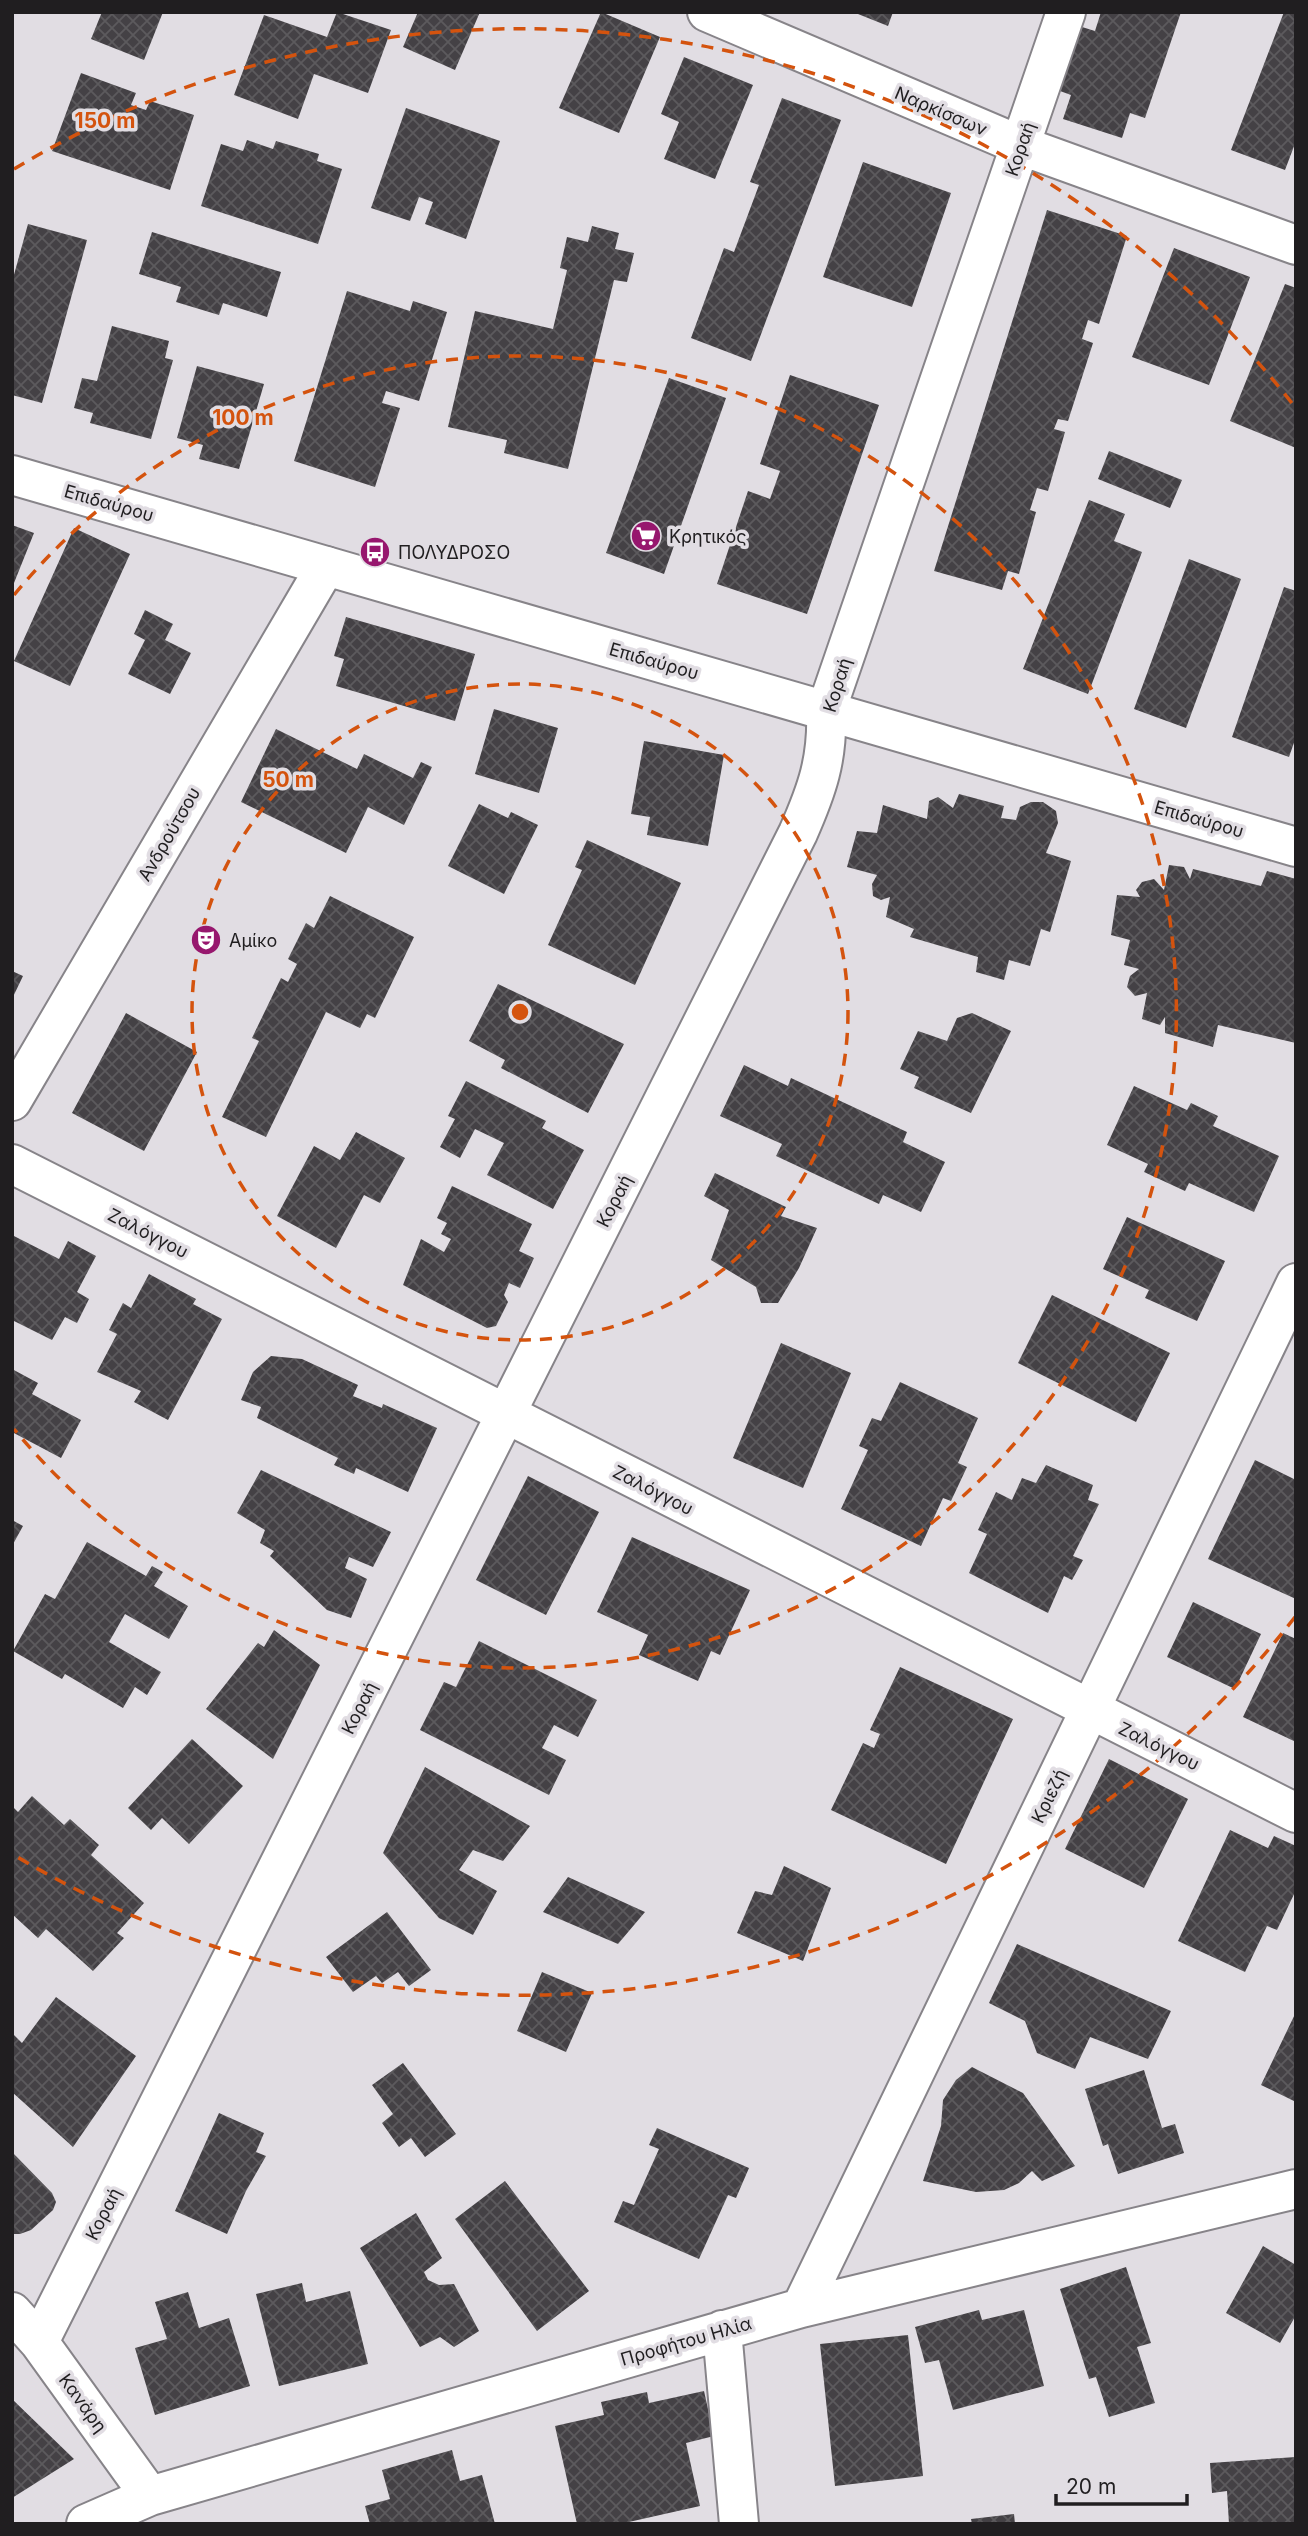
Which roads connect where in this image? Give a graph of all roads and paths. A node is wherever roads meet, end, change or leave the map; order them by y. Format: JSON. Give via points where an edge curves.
{"nodes":[{"id":1,"x":708,"y":12,"type":"edge"},
{"id":2,"x":1066,"y":12,"type":"edge"},
{"id":3,"x":1022,"y":146,"type":"junction"},
{"id":4,"x":1296,"y":245,"type":"edge"},
{"id":5,"x":12,"y":475,"type":"edge"},
{"id":6,"x":326,"y":566,"type":"junction"},
{"id":7,"x":827,"y":711,"type":"junction"},
{"id":8,"x":1296,"y":847,"type":"edge"},
{"id":9,"x":12,"y":1101,"type":"edge"},
{"id":10,"x":12,"y":1164,"type":"edge"},
{"id":11,"x":1296,"y":1283,"type":"edge"},
{"id":12,"x":506,"y":1416,"type":"junction"},
{"id":13,"x":1090,"y":1712,"type":"junction"},
{"id":14,"x":1296,"y":1813,"type":"edge"},
{"id":15,"x":1296,"y":2189,"type":"edge"},
{"id":16,"x":801,"y":2308,"type":"junction"},
{"id":17,"x":12,"y":2312,"type":"edge"},
{"id":18,"x":722,"y":2330,"type":"junction"},
{"id":19,"x":38,"y":2342,"type":"junction"},
{"id":20,"x":150,"y":2496,"type":"junction"},
{"id":21,"x":86,"y":2524,"type":"edge"},
{"id":22,"x":739,"y":2524,"type":"edge"}],
"edges":[{"from":1,"to":3,"type":"street","name":"Ναρκίσσων"},
{"from":2,"to":3,"type":"street","name":"Κοραή"},
{"from":3,"to":4,"type":"street","name":"Ναρκίσσων"},
{"from":3,"to":7,"type":"street","name":"Κοραή"},
{"from":5,"to":6,"type":"street","name":"Επιδαύρου"},
{"from":6,"to":7,"type":"street","name":"Επιδαύρου"},
{"from":6,"to":9,"type":"street","name":"Ανδρούτσου"},
{"from":7,"to":8,"type":"street","name":"Επιδαύρου"},
{"from":7,"to":12,"type":"street","name":"Κοραή","via":[[828,747],[798,833]]},
{"from":10,"to":12,"type":"street","name":"Ζαλόγγου"},
{"from":11,"to":13,"type":"street","name":"Κριεζή"},
{"from":12,"to":13,"type":"street","name":"Ζαλόγγου"},
{"from":12,"to":19,"type":"street","name":"Κοραή"},
{"from":13,"to":14,"type":"street","name":"Ζαλόγγου"},
{"from":13,"to":16,"type":"street","name":"Κριεζή"},
{"from":15,"to":16,"type":"street","name":"Προφήτου Ηλία"},
{"from":16,"to":18,"type":"street","name":"Προφήτου Ηλία"},
{"from":17,"to":19,"type":"street","name":"Κανάρη"},
{"from":18,"to":20,"type":"street","name":"Προφήτου Ηλία"},
{"from":18,"to":22,"type":"street"},
{"from":19,"to":20,"type":"street","name":"Κανάρη"},
{"from":20,"to":21,"type":"street","name":"Προφήτου Ηλία"}]}
